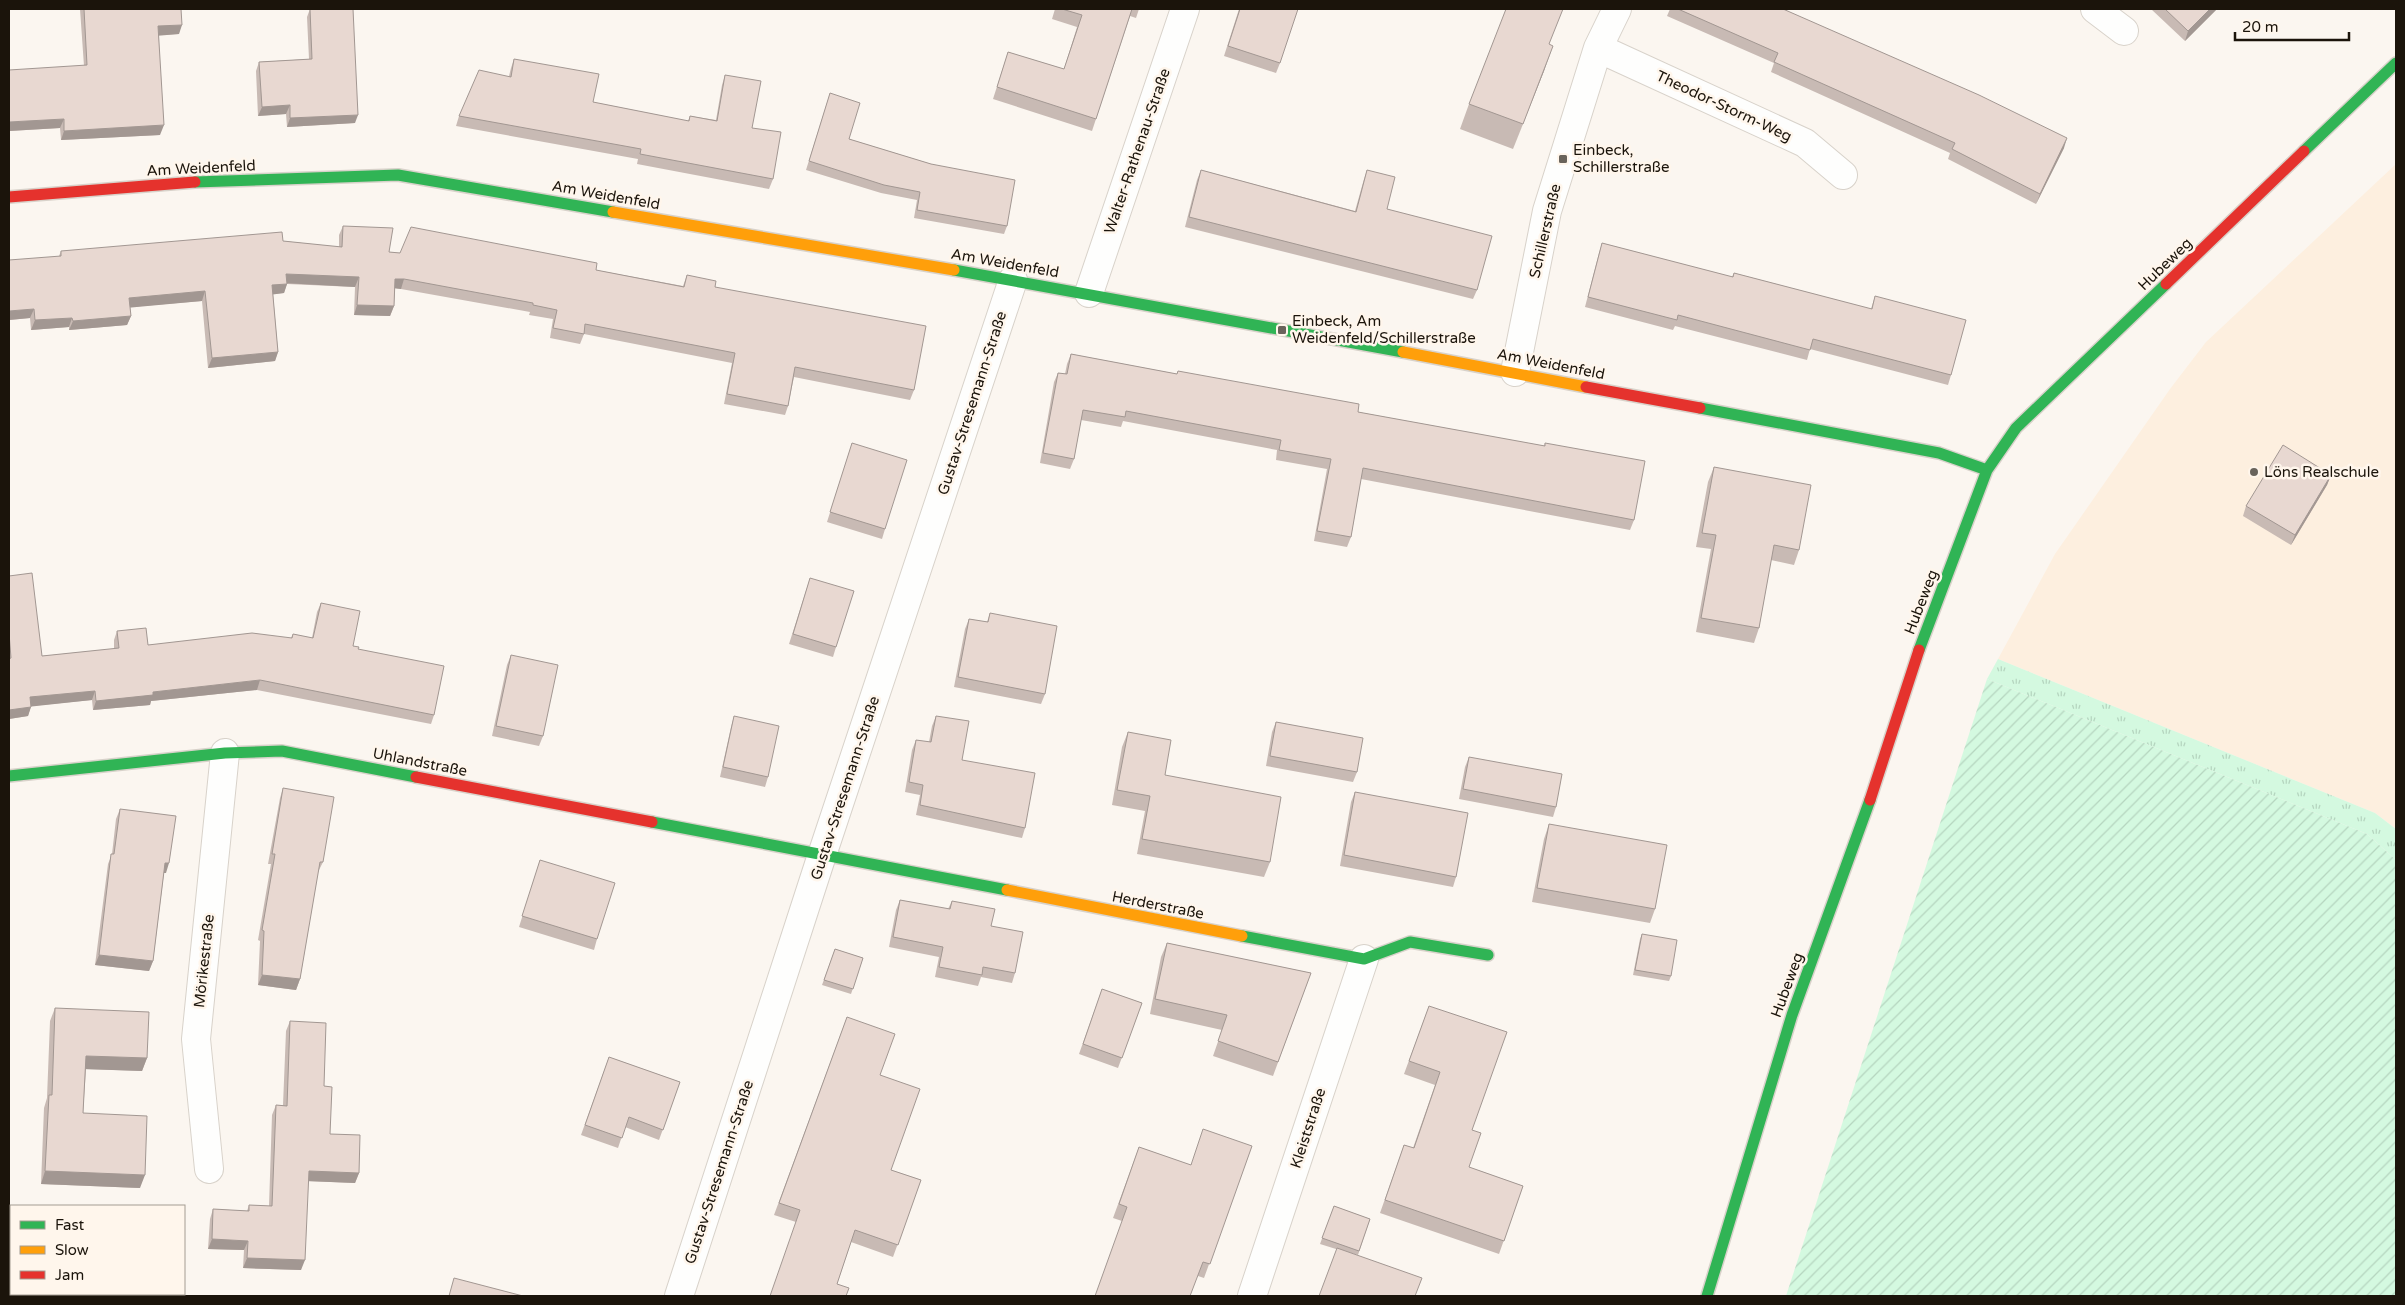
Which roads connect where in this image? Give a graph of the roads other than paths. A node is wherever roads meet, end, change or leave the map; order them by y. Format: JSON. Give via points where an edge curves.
{"nodes":[{"id":1,"x":1185,"y":9,"type":"edge"},
{"id":2,"x":1616,"y":9,"type":"edge"},
{"id":3,"x":2095,"y":9,"type":"edge"},
{"id":4,"x":2124,"y":31,"type":"dead end"},
{"id":5,"x":1598,"y":48,"type":"junction"},
{"id":6,"x":2396,"y":63,"type":"edge"},
{"id":7,"x":1843,"y":175,"type":"dead end"},
{"id":8,"x":9,"y":197,"type":"edge"},
{"id":9,"x":1013,"y":280,"type":"junction"},
{"id":10,"x":1090,"y":293,"type":"junction"},
{"id":11,"x":1514,"y":372,"type":"junction"},
{"id":12,"x":1987,"y":470,"type":"junction"},
{"id":13,"x":225,"y":753,"type":"junction"},
{"id":14,"x":9,"y":776,"type":"edge"},
{"id":15,"x":822,"y":855,"type":"junction"},
{"id":16,"x":1488,"y":955,"type":"dead end"},
{"id":17,"x":1364,"y":959,"type":"junction"},
{"id":18,"x":209,"y":1169,"type":"dead end"},
{"id":19,"x":679,"y":1296,"type":"edge"},
{"id":20,"x":1252,"y":1296,"type":"edge"},
{"id":21,"x":1707,"y":1296,"type":"edge"}],
"edges":[{"from":1,"to":10,"type":"street","name":"Walter-Rathenau-Straße"},
{"from":2,"to":5,"type":"street","name":"Schillerstraße"},
{"from":3,"to":4,"type":"street"},
{"from":5,"to":7,"type":"street","name":"Theodor-Storm-Weg","via":[[1805,143]]},
{"from":5,"to":11,"type":"street","name":"Schillerstraße","via":[[1547,211]]},
{"from":6,"to":12,"type":"street","name":"Hubeweg","via":[[2016,428]]},
{"from":8,"to":9,"type":"street","name":"Am Weidenfeld","via":[[197,182],[398,175]]},
{"from":9,"to":10,"type":"street","name":"Am Weidenfeld"},
{"from":9,"to":15,"type":"street","name":"Gustav-Stresemann-Straße"},
{"from":10,"to":11,"type":"street","name":"Am Weidenfeld"},
{"from":11,"to":12,"type":"street","name":"Am Weidenfeld","via":[[1939,453]]},
{"from":12,"to":21,"type":"street","name":"Hubeweg","via":[[1922,640],[1867,809],[1792,1015]]},
{"from":13,"to":14,"type":"street","name":"Uhlandstraße"},
{"from":13,"to":15,"type":"street","name":"Uhlandstraße","via":[[282,751]]},
{"from":13,"to":18,"type":"street","name":"Mörikestraße","via":[[196,1039]]},
{"from":15,"to":17,"type":"street","name":"Herderstraße"},
{"from":15,"to":19,"type":"street","name":"Gustav-Stresemann-Straße"},
{"from":16,"to":17,"type":"street","via":[[1410,942]]},
{"from":17,"to":20,"type":"street","name":"Kleiststraße"}]}
